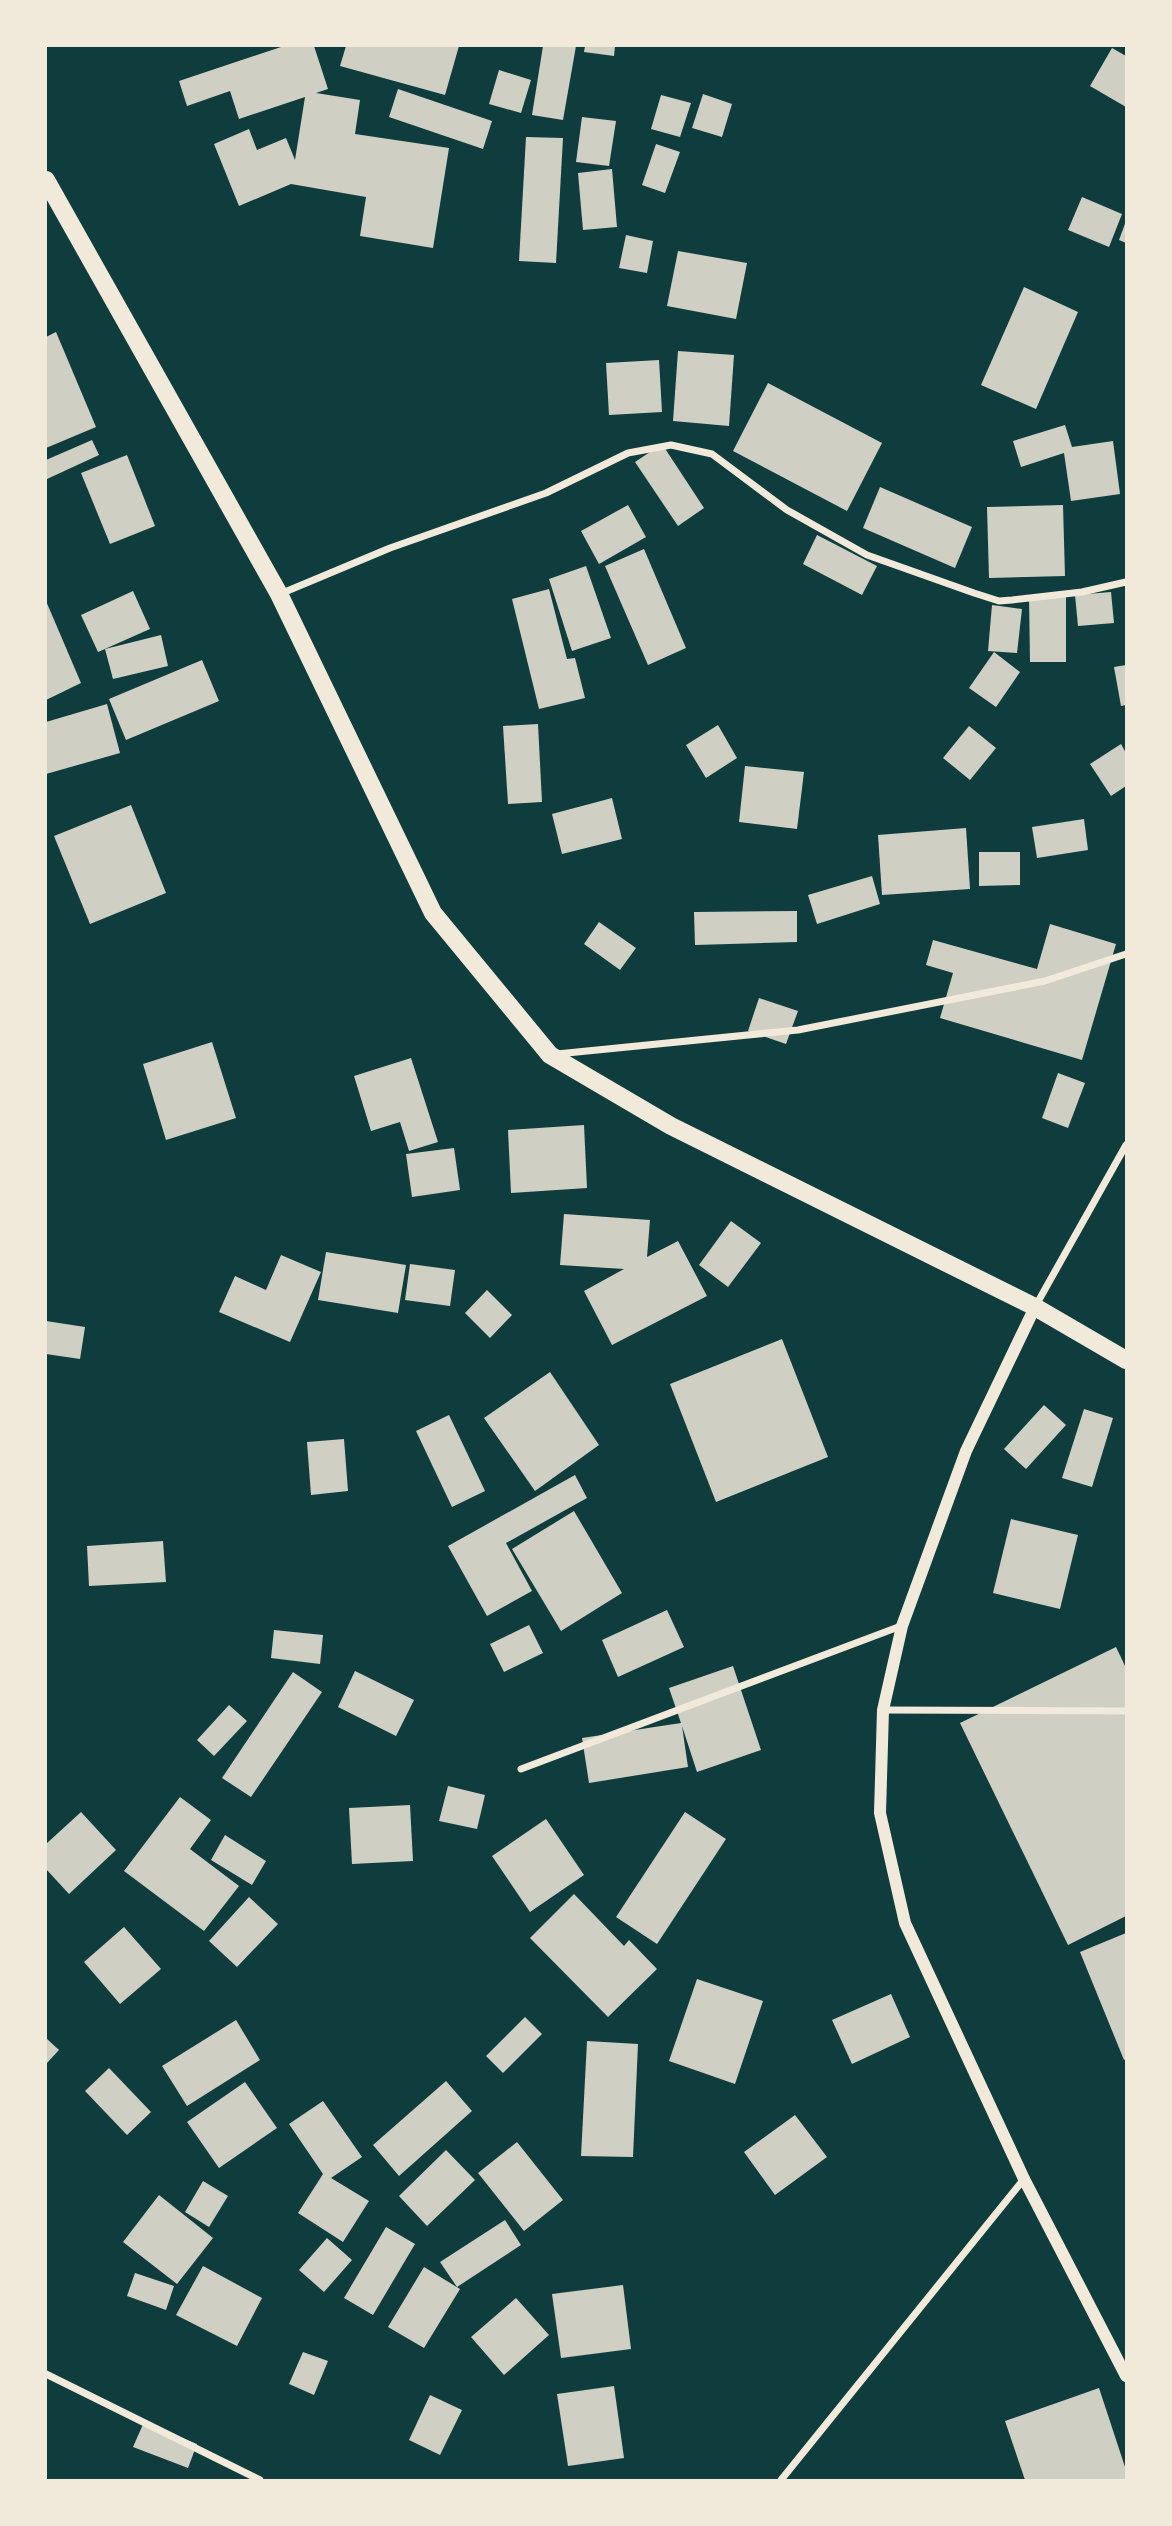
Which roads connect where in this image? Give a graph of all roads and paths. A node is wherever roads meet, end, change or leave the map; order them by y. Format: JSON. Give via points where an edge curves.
{"nodes":[{"id":1,"x":46,"y":180,"type":"edge"},
{"id":2,"x":1126,"y":582,"type":"edge"},
{"id":3,"x":279,"y":594,"type":"junction"},
{"id":4,"x":1126,"y":954,"type":"edge"},
{"id":5,"x":550,"y":1055,"type":"junction"},
{"id":6,"x":1126,"y":1145,"type":"edge"},
{"id":7,"x":1035,"y":1307,"type":"junction"},
{"id":8,"x":1126,"y":1360,"type":"edge"},
{"id":9,"x":902,"y":1626,"type":"junction"},
{"id":10,"x":883,"y":1710,"type":"junction"},
{"id":11,"x":1126,"y":1710,"type":"edge"},
{"id":12,"x":521,"y":1769,"type":"dead end"},
{"id":13,"x":1024,"y":2179,"type":"junction"},
{"id":14,"x":46,"y":2374,"type":"edge"},
{"id":15,"x":1126,"y":2376,"type":"edge"},
{"id":16,"x":260,"y":2480,"type":"edge"},
{"id":17,"x":781,"y":2480,"type":"edge"}],
"edges":[{"from":1,"to":3,"type":"main road"},
{"from":2,"to":3,"type":"street","via":[[999,601],[867,555],[787,510],[712,454],[671,445],[628,453],[546,493],[390,548]]},
{"from":3,"to":5,"type":"main road","via":[[433,913]]},
{"from":4,"to":5,"type":"street","via":[[1045,981],[798,1030]]},
{"from":5,"to":7,"type":"main road","via":[[671,1126]]},
{"from":6,"to":7,"type":"street"},
{"from":7,"to":8,"type":"main road"},
{"from":7,"to":9,"type":"street","via":[[966,1451]]},
{"from":9,"to":10,"type":"street"},
{"from":9,"to":12,"type":"street"},
{"from":10,"to":11,"type":"street"},
{"from":10,"to":13,"type":"street","via":[[880,1813],[905,1923]]},
{"from":13,"to":15,"type":"street"},
{"from":13,"to":17,"type":"street"},
{"from":14,"to":16,"type":"street"}]}
